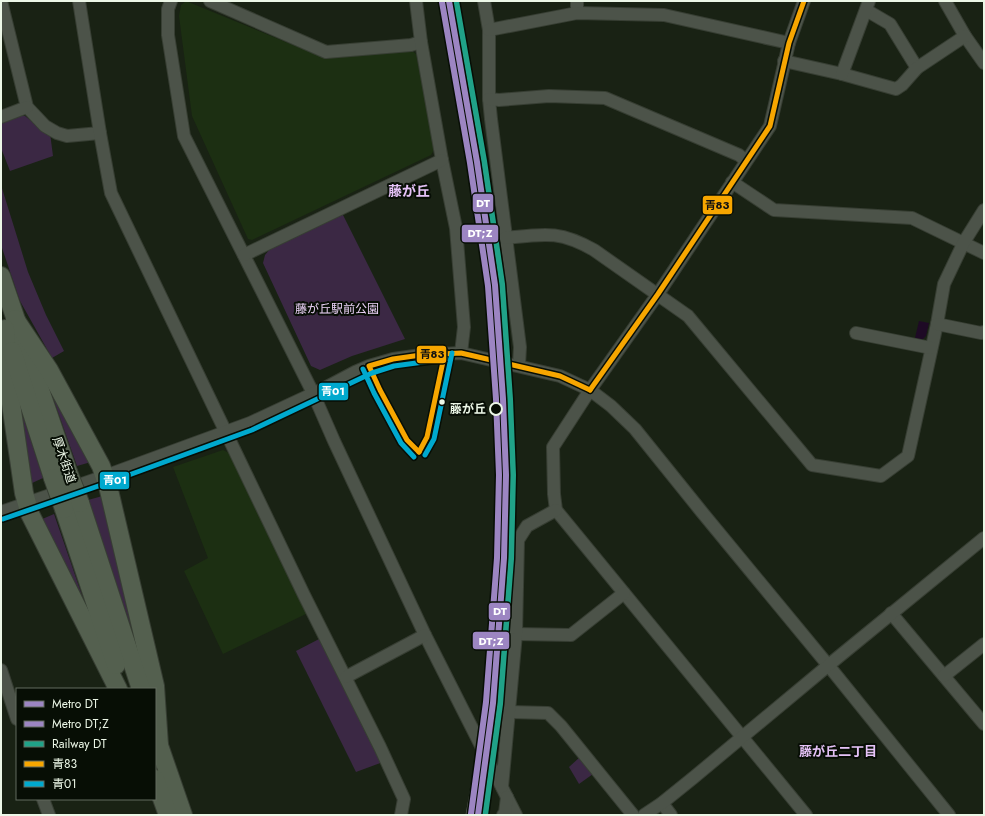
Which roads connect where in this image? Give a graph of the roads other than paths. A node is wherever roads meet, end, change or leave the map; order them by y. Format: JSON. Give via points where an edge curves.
{"nodes":[{"id":1,"x":1,"y":1,"type":"edge"},
{"id":2,"x":79,"y":1,"type":"edge"},
{"id":3,"x":171,"y":1,"type":"edge"},
{"id":4,"x":210,"y":1,"type":"edge"},
{"id":5,"x":416,"y":1,"type":"edge"},
{"id":6,"x":484,"y":1,"type":"edge"},
{"id":7,"x":577,"y":1,"type":"edge"},
{"id":8,"x":804,"y":1,"type":"edge"},
{"id":9,"x":945,"y":1,"type":"edge"},
{"id":10,"x":868,"y":6,"type":"edge"},
{"id":11,"x":577,"y":13,"type":"junction"},
{"id":12,"x":489,"y":30,"type":"junction"},
{"id":13,"x":965,"y":36,"type":"junction"},
{"id":14,"x":421,"y":42,"type":"junction"},
{"id":15,"x":789,"y":43,"type":"junction"},
{"id":16,"x":784,"y":61,"type":"junction"},
{"id":17,"x":984,"y":63,"type":"edge"},
{"id":18,"x":917,"y":68,"type":"junction"},
{"id":19,"x":842,"y":74,"type":"junction"},
{"id":20,"x":490,"y":99,"type":"junction"},
{"id":21,"x":27,"y":107,"type":"junction"},
{"id":22,"x":1,"y":116,"type":"edge"},
{"id":23,"x":100,"y":133,"type":"junction"},
{"id":24,"x":442,"y":160,"type":"junction"},
{"id":25,"x":746,"y":161,"type":"junction"},
{"id":26,"x":732,"y":182,"type":"junction"},
{"id":27,"x":984,"y":210,"type":"edge"},
{"id":28,"x":505,"y":238,"type":"junction"},
{"id":29,"x":964,"y":242,"type":"junction"},
{"id":30,"x":984,"y":253,"type":"edge"},
{"id":31,"x":244,"y":254,"type":"junction"},
{"id":32,"x":1,"y":276,"type":"edge"},
{"id":33,"x":658,"y":294,"type":"junction"},
{"id":34,"x":7,"y":322,"type":"edge"},
{"id":35,"x":937,"y":324,"type":"junction"},
{"id":36,"x":984,"y":332,"type":"edge"},
{"id":37,"x":856,"y":333,"type":"dead end"},
{"id":38,"x":931,"y":348,"type":"junction"},
{"id":39,"x":461,"y":353,"type":"junction"},
{"id":40,"x":519,"y":365,"type":"junction"},
{"id":41,"x":590,"y":390,"type":"junction"},
{"id":42,"x":313,"y":393,"type":"junction"},
{"id":43,"x":227,"y":432,"type":"junction"},
{"id":44,"x":105,"y":476,"type":"junction"},
{"id":45,"x":27,"y":504,"type":"junction"},
{"id":46,"x":72,"y":506,"type":"junction"},
{"id":47,"x":556,"y":510,"type":"junction"},
{"id":48,"x":1,"y":512,"type":"edge"},
{"id":49,"x":984,"y":538,"type":"edge"},
{"id":50,"x":624,"y":593,"type":"junction"},
{"id":51,"x":891,"y":613,"type":"junction"},
{"id":52,"x":426,"y":634,"type":"junction"},
{"id":53,"x":516,"y":634,"type":"junction"},
{"id":54,"x":984,"y":644,"type":"edge"},
{"id":55,"x":828,"y":665,"type":"junction"},
{"id":56,"x":1,"y":670,"type":"edge"},
{"id":57,"x":944,"y":676,"type":"junction"},
{"id":58,"x":346,"y":677,"type":"junction"},
{"id":59,"x":117,"y":688,"type":"edge"},
{"id":60,"x":124,"y":688,"type":"edge"},
{"id":61,"x":141,"y":688,"type":"edge"},
{"id":62,"x":155,"y":688,"type":"edge"},
{"id":63,"x":4,"y":692,"type":"edge"},
{"id":64,"x":156,"y":712,"type":"edge"},
{"id":65,"x":510,"y":712,"type":"junction"},
{"id":66,"x":16,"y":717,"type":"edge"},
{"id":67,"x":984,"y":724,"type":"edge"},
{"id":68,"x":742,"y":737,"type":"junction"},
{"id":69,"x":157,"y":739,"type":"edge"},
{"id":70,"x":156,"y":782,"type":"edge"},
{"id":71,"x":504,"y":792,"type":"junction"},
{"id":72,"x":43,"y":800,"type":"edge"},
{"id":73,"x":662,"y":804,"type":"junction"},
{"id":74,"x":49,"y":815,"type":"edge"},
{"id":75,"x":168,"y":815,"type":"edge"},
{"id":76,"x":183,"y":815,"type":"edge"},
{"id":77,"x":401,"y":815,"type":"edge"},
{"id":78,"x":503,"y":815,"type":"edge"},
{"id":79,"x":516,"y":815,"type":"edge"},
{"id":80,"x":633,"y":815,"type":"edge"},
{"id":81,"x":644,"y":815,"type":"edge"},
{"id":82,"x":671,"y":815,"type":"edge"},
{"id":83,"x":806,"y":815,"type":"edge"},
{"id":84,"x":949,"y":815,"type":"edge"}],
"edges":[{"from":1,"to":21,"type":"street"},
{"from":2,"to":23,"type":"street"},
{"from":3,"to":31,"type":"street","via":[[168,9],[168,35],[184,136]]},
{"from":4,"to":14,"type":"street","via":[[326,52]]},
{"from":5,"to":14,"type":"street"},
{"from":6,"to":12,"type":"street"},
{"from":7,"to":11,"type":"street"},
{"from":8,"to":15,"type":"street"},
{"from":9,"to":13,"type":"street"},
{"from":10,"to":18,"type":"street","via":[[890,24]]},
{"from":10,"to":19,"type":"street"},
{"from":11,"to":12,"type":"street"},
{"from":11,"to":15,"type":"street","via":[[664,15]]},
{"from":12,"to":20,"type":"street"},
{"from":13,"to":17,"type":"street"},
{"from":13,"to":18,"type":"street"},
{"from":14,"to":24,"type":"street"},
{"from":15,"to":16,"type":"street"},
{"from":16,"to":19,"type":"street"},
{"from":16,"to":25,"type":"street","via":[[770,126]]},
{"from":18,"to":19,"type":"street","via":[[896,89]]},
{"from":20,"to":25,"type":"street","via":[[549,96],[605,98],[740,155]]},
{"from":20,"to":28,"type":"street"},
{"from":21,"to":22,"type":"street"},
{"from":21,"to":23,"type":"street","via":[[45,126],[57,134],[67,136]]},
{"from":23,"to":43,"type":"street","via":[[111,193]]},
{"from":24,"to":31,"type":"street"},
{"from":24,"to":39,"type":"street","via":[[456,228],[464,326]]},
{"from":25,"to":26,"type":"street"},
{"from":26,"to":29,"type":"street","via":[[774,210],[912,218]]},
{"from":26,"to":33,"type":"street"},
{"from":27,"to":29,"type":"street"},
{"from":28,"to":33,"type":"street","via":[[546,234],[579,242]]},
{"from":28,"to":40,"type":"street","via":[[520,347]]},
{"from":29,"to":30,"type":"street"},
{"from":29,"to":35,"type":"street","via":[[944,284]]},
{"from":31,"to":42,"type":"street"},
{"from":32,"to":34,"type":"highway","name":"厚木街道"},
{"from":33,"to":38,"type":"street","via":[[688,316],[812,465],[881,476],[908,456]]},
{"from":33,"to":41,"type":"street"},
{"from":34,"to":44,"type":"highway","via":[[49,370]]},
{"from":34,"to":45,"type":"highway","via":[[7,376]]},
{"from":34,"to":46,"type":"highway","name":"厚木街道","bridge":true},
{"from":35,"to":36,"type":"street"},
{"from":35,"to":38,"type":"street"},
{"from":37,"to":38,"type":"street"},
{"from":39,"to":40,"type":"street"},
{"from":39,"to":42,"type":"street","via":[[445,352],[393,359],[369,366]]},
{"from":40,"to":41,"type":"street","via":[[560,376]]},
{"from":41,"to":47,"type":"street","via":[[553,447]]},
{"from":41,"to":55,"type":"street","via":[[635,429]]},
{"from":42,"to":43,"type":"street"},
{"from":42,"to":52,"type":"street"},
{"from":43,"to":44,"type":"street"},
{"from":43,"to":58,"type":"street"},
{"from":44,"to":45,"type":"street"},
{"from":44,"to":62,"type":"highway"},
{"from":45,"to":48,"type":"street"},
{"from":45,"to":59,"type":"highway"},
{"from":46,"to":60,"type":"highway","name":"厚木街道"},
{"from":46,"to":61,"type":"highway","name":"厚木街道"},
{"from":47,"to":50,"type":"street"},
{"from":47,"to":53,"type":"street","via":[[527,526],[518,540]]},
{"from":49,"to":51,"type":"street"},
{"from":50,"to":53,"type":"street","via":[[571,635]]},
{"from":50,"to":68,"type":"street"},
{"from":51,"to":55,"type":"street"},
{"from":51,"to":57,"type":"street"},
{"from":52,"to":58,"type":"street"},
{"from":52,"to":71,"type":"street"},
{"from":53,"to":65,"type":"street"},
{"from":54,"to":57,"type":"street"},
{"from":55,"to":68,"type":"street"},
{"from":55,"to":84,"type":"street"},
{"from":56,"to":63,"type":"street"},
{"from":57,"to":67,"type":"street"},
{"from":58,"to":77,"type":"street","via":[[404,799]]},
{"from":63,"to":66,"type":"street"},
{"from":64,"to":69,"type":"highway"},
{"from":65,"to":71,"type":"street"},
{"from":65,"to":80,"type":"street","via":[[548,713]]},
{"from":68,"to":73,"type":"street"},
{"from":68,"to":83,"type":"street"},
{"from":69,"to":76,"type":"highway"},
{"from":70,"to":75,"type":"highway"},
{"from":71,"to":78,"type":"street"},
{"from":71,"to":79,"type":"street"},
{"from":72,"to":74,"type":"street"},
{"from":73,"to":81,"type":"street"},
{"from":73,"to":82,"type":"street"}]}
